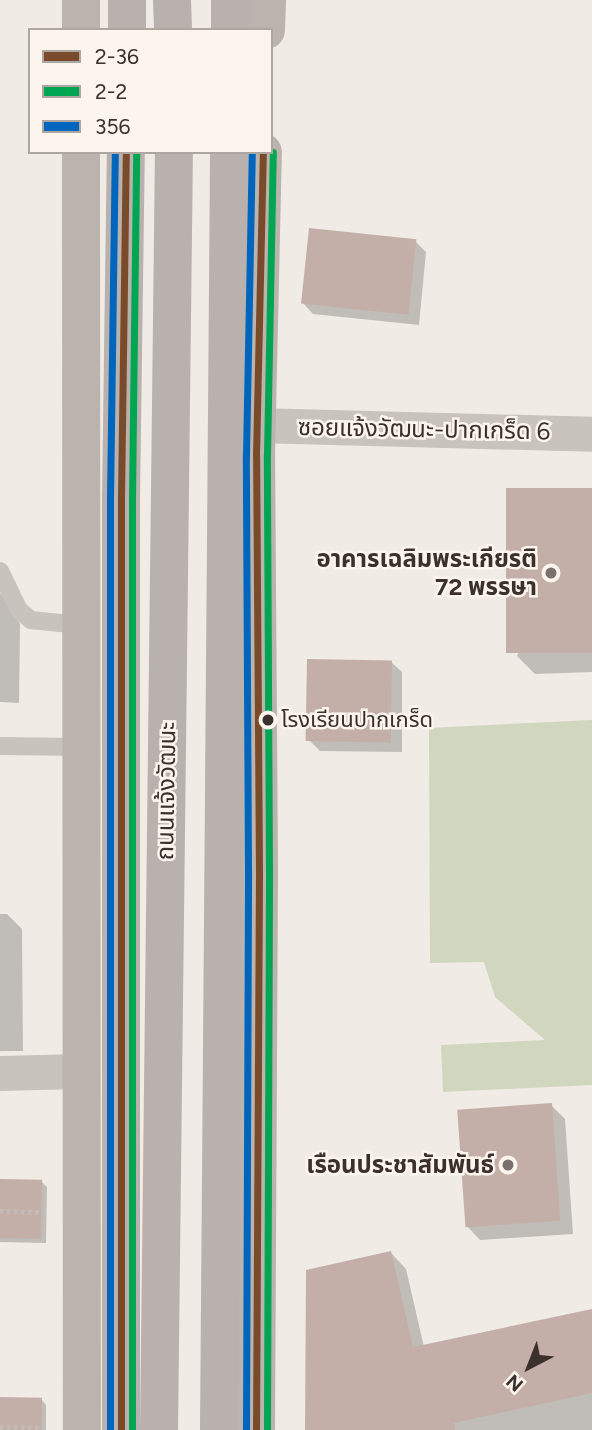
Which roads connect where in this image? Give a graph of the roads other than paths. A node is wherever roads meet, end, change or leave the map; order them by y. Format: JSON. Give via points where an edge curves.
{"nodes":[{"id":1,"x":81,"y":0,"type":"edge"},
{"id":2,"x":127,"y":0,"type":"edge"},
{"id":3,"x":172,"y":0,"type":"edge"},
{"id":4,"x":230,"y":0,"type":"edge"},
{"id":5,"x":267,"y":0,"type":"edge"},
{"id":6,"x":81,"y":28,"type":"edge"},
{"id":7,"x":127,"y":28,"type":"edge"},
{"id":8,"x":173,"y":28,"type":"edge"},
{"id":9,"x":230,"y":28,"type":"edge"},
{"id":10,"x":266,"y":28,"type":"edge"},
{"id":11,"x":81,"y":154,"type":"edge"},
{"id":12,"x":125,"y":154,"type":"edge"},
{"id":13,"x":174,"y":154,"type":"edge"},
{"id":14,"x":229,"y":154,"type":"edge"},
{"id":15,"x":263,"y":154,"type":"edge"},
{"id":16,"x":256,"y":425,"type":"junction"},
{"id":17,"x":592,"y":433,"type":"edge"},
{"id":18,"x":0,"y":571,"type":"edge"},
{"id":19,"x":80,"y":625,"type":"junction"},
{"id":20,"x":0,"y":746,"type":"edge"},
{"id":21,"x":80,"y":747,"type":"junction"},
{"id":22,"x":79,"y":1071,"type":"junction"},
{"id":23,"x":0,"y":1073,"type":"edge"},
{"id":24,"x":82,"y":1430,"type":"edge"},
{"id":25,"x":121,"y":1430,"type":"edge"},
{"id":26,"x":159,"y":1430,"type":"edge"},
{"id":27,"x":219,"y":1430,"type":"edge"},
{"id":28,"x":256,"y":1430,"type":"edge"}],
"edges":[{"from":1,"to":6,"type":"main road"},
{"from":2,"to":7,"type":"main road"},
{"from":3,"to":8,"type":"main road"},
{"from":4,"to":9,"type":"main road"},
{"from":5,"to":10,"type":"main road"},
{"from":11,"to":19,"type":"main road"},
{"from":12,"to":25,"type":"main road"},
{"from":13,"to":26,"type":"main road","name":"ถนนแจ้งวัฒนะ"},
{"from":14,"to":27,"type":"main road"},
{"from":15,"to":16,"type":"main road"},
{"from":16,"to":17,"type":"street","name":"ซอยแจ้งวัฒนะ-ปากเกร็ด 6"},
{"from":16,"to":28,"type":"main road"},
{"from":18,"to":19,"type":"lane","via":[[19,610],[31,620]]},
{"from":19,"to":21,"type":"main road"},
{"from":20,"to":21,"type":"lane"},
{"from":21,"to":22,"type":"main road"},
{"from":22,"to":23,"type":"street"},
{"from":22,"to":24,"type":"main road"}]}
